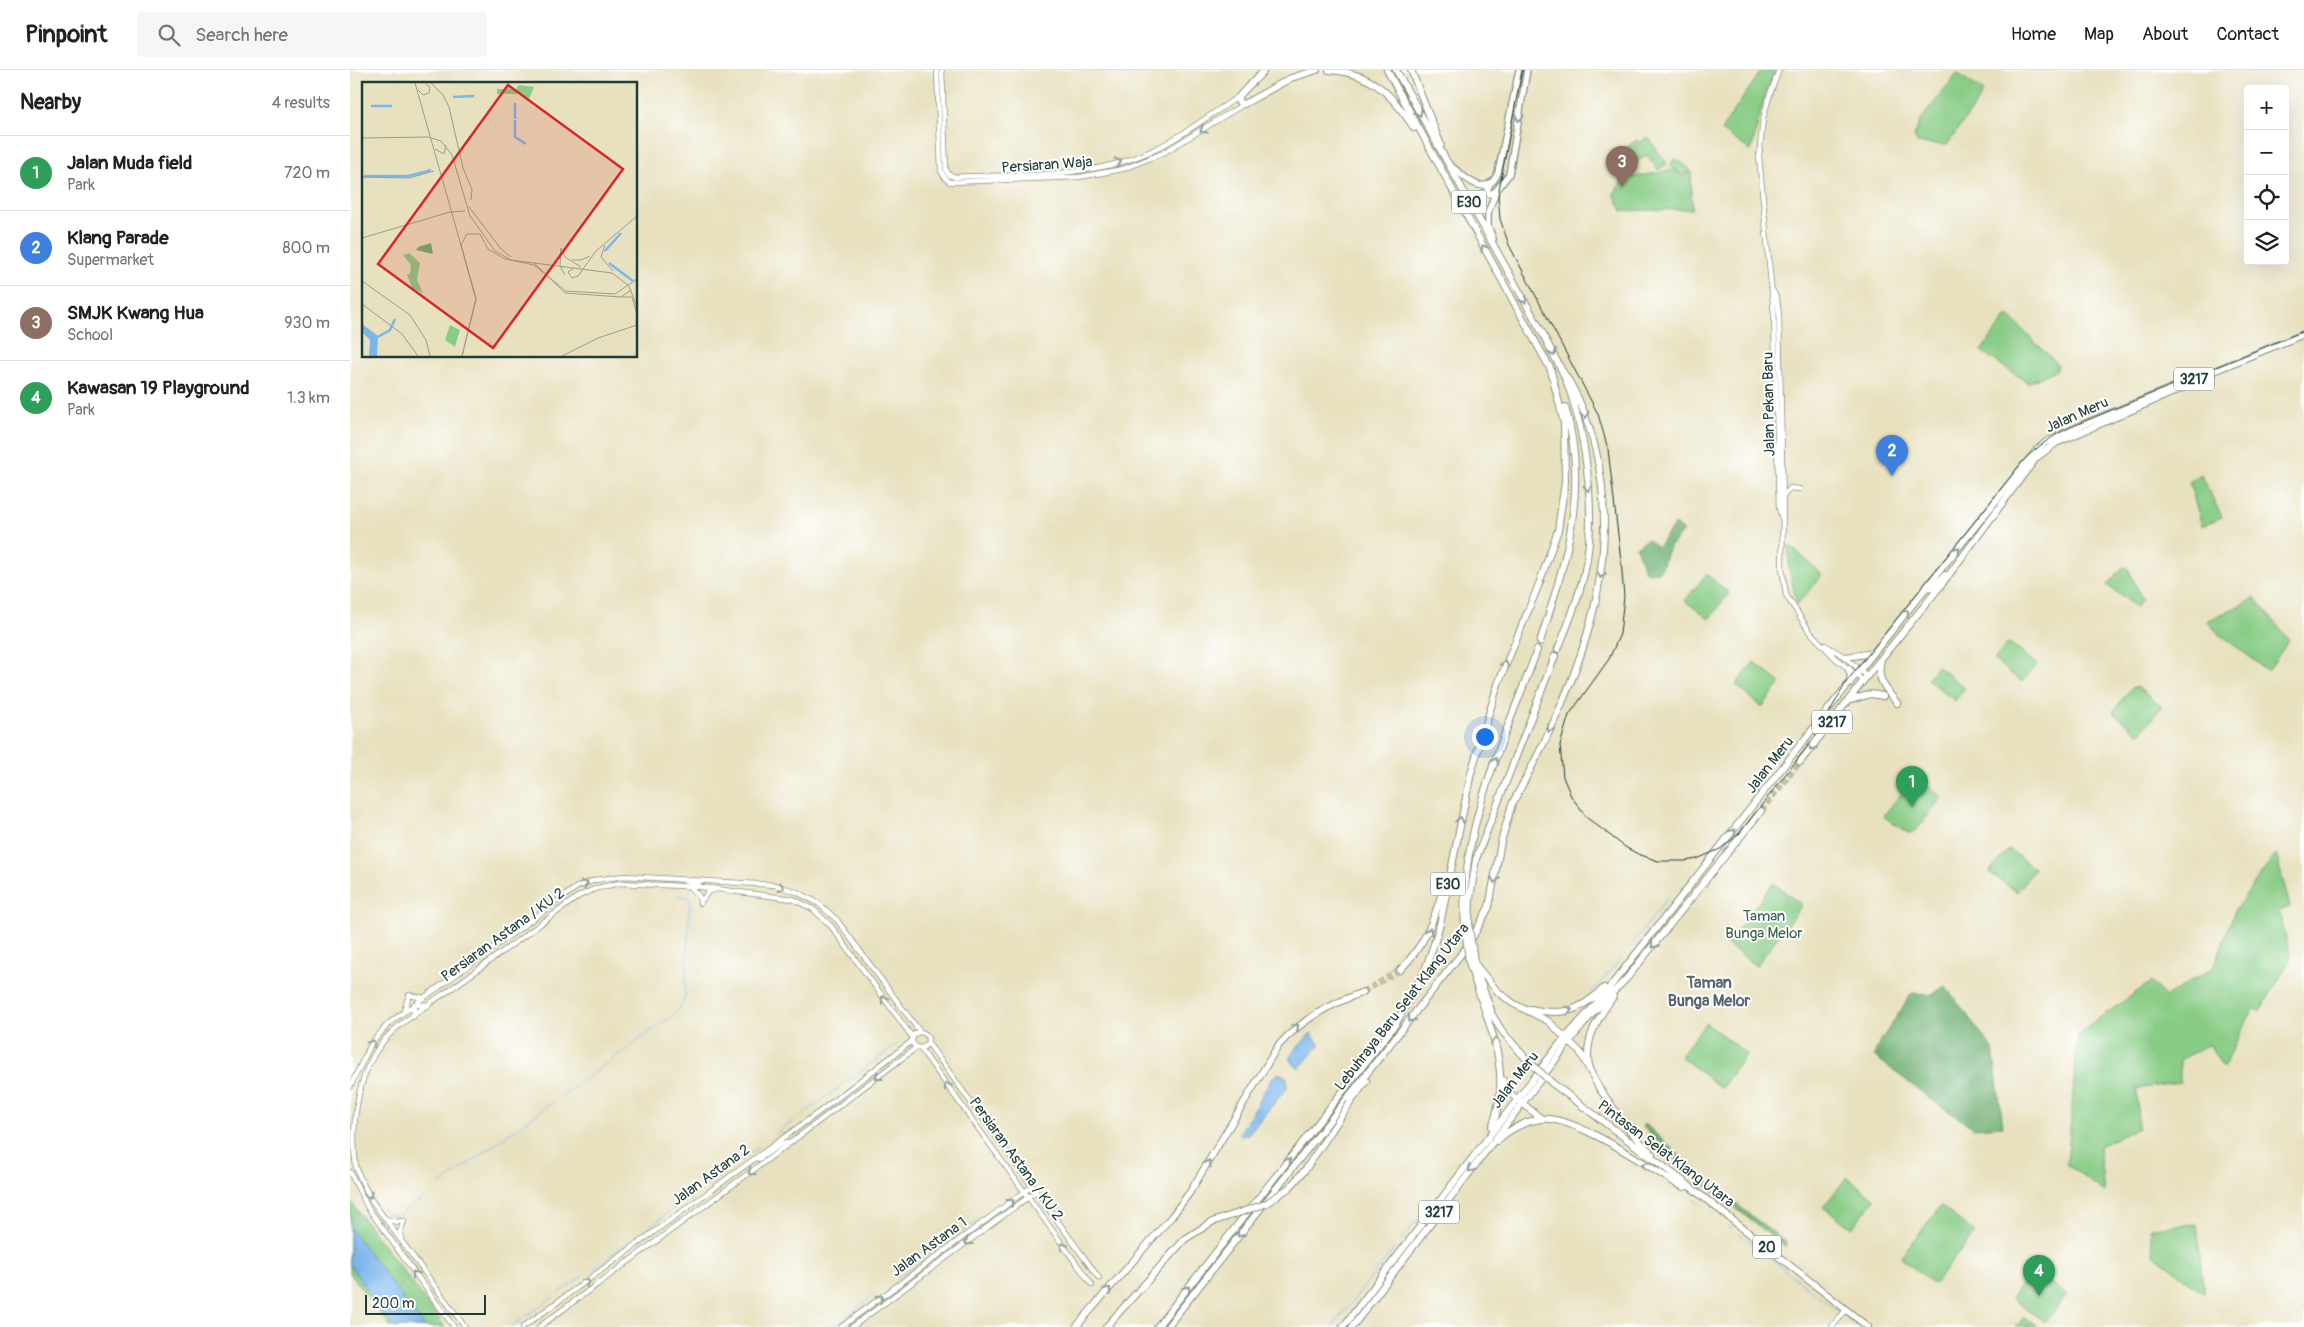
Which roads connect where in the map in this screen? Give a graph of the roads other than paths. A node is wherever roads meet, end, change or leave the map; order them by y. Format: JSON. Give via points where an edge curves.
{"nodes":[{"id":1,"x":937,"y":70,"type":"edge"},
{"id":2,"x":942,"y":70,"type":"edge"},
{"id":3,"x":1264,"y":70,"type":"edge"},
{"id":4,"x":1297,"y":70,"type":"edge"},
{"id":5,"x":1317,"y":70,"type":"edge"},
{"id":6,"x":1329,"y":70,"type":"edge"},
{"id":7,"x":1387,"y":70,"type":"edge"},
{"id":8,"x":1396,"y":70,"type":"edge"},
{"id":9,"x":1411,"y":70,"type":"edge"},
{"id":10,"x":1520,"y":70,"type":"edge"},
{"id":11,"x":1527,"y":70,"type":"edge"},
{"id":12,"x":1780,"y":70,"type":"edge"},
{"id":13,"x":1276,"y":86,"type":"junction"},
{"id":14,"x":1239,"y":96,"type":"junction"},
{"id":15,"x":1244,"y":104,"type":"junction"},
{"id":16,"x":1430,"y":148,"type":"junction"},
{"id":17,"x":1448,"y":164,"type":"junction"},
{"id":18,"x":1491,"y":183,"type":"junction"},
{"id":19,"x":1496,"y":191,"type":"junction"},
{"id":20,"x":1510,"y":275,"type":"junction"},
{"id":21,"x":1773,"y":290,"type":"junction"},
{"id":22,"x":2304,"y":334,"type":"edge"},
{"id":23,"x":2304,"y":338,"type":"edge"},
{"id":24,"x":1550,"y":367,"type":"junction"},
{"id":25,"x":1563,"y":372,"type":"junction"},
{"id":26,"x":1800,"y":489,"type":"dead end"},
{"id":27,"x":1783,"y":497,"type":"junction"},
{"id":28,"x":1782,"y":518,"type":"junction"},
{"id":29,"x":1969,"y":548,"type":"junction"},
{"id":30,"x":1926,"y":588,"type":"junction"},
{"id":31,"x":1540,"y":642,"type":"dead end"},
{"id":32,"x":1820,"y":642,"type":"junction"},
{"id":33,"x":1894,"y":644,"type":"junction"},
{"id":34,"x":1558,"y":649,"type":"dead end"},
{"id":35,"x":1537,"y":650,"type":"dead end"},
{"id":36,"x":1874,"y":653,"type":"junction"},
{"id":37,"x":1555,"y":656,"type":"dead end"},
{"id":38,"x":1845,"y":657,"type":"junction"},
{"id":39,"x":1848,"y":668,"type":"junction"},
{"id":40,"x":1858,"y":673,"type":"junction"},
{"id":41,"x":1865,"y":679,"type":"junction"},
{"id":42,"x":1849,"y":684,"type":"junction"},
{"id":43,"x":1883,"y":696,"type":"dead end"},
{"id":44,"x":1847,"y":703,"type":"junction"},
{"id":45,"x":1897,"y":703,"type":"dead end"},
{"id":46,"x":1800,"y":762,"type":"tunnel mouth"},
{"id":47,"x":1761,"y":811,"type":"tunnel mouth"},
{"id":48,"x":1454,"y":852,"type":"junction"},
{"id":49,"x":657,"y":877,"type":"junction"},
{"id":50,"x":756,"y":884,"type":"junction"},
{"id":51,"x":690,"y":886,"type":"junction"},
{"id":52,"x":701,"y":887,"type":"junction"},
{"id":53,"x":718,"y":889,"type":"junction"},
{"id":54,"x":1467,"y":927,"type":"junction"},
{"id":55,"x":1473,"y":963,"type":"junction"},
{"id":56,"x":1624,"y":969,"type":"junction"},
{"id":57,"x":1400,"y":970,"type":"tunnel mouth"},
{"id":58,"x":1473,"y":978,"type":"junction"},
{"id":59,"x":1627,"y":978,"type":"junction"},
{"id":60,"x":1362,"y":992,"type":"tunnel mouth"},
{"id":61,"x":424,"y":998,"type":"junction"},
{"id":62,"x":415,"y":1004,"type":"junction"},
{"id":63,"x":428,"y":1006,"type":"junction"},
{"id":64,"x":1521,"y":1007,"type":"junction"},
{"id":65,"x":403,"y":1012,"type":"junction"},
{"id":66,"x":1493,"y":1016,"type":"junction"},
{"id":67,"x":413,"y":1017,"type":"junction"},
{"id":68,"x":920,"y":1032,"type":"junction"},
{"id":69,"x":912,"y":1039,"type":"junction"},
{"id":70,"x":1567,"y":1040,"type":"junction"},
{"id":71,"x":928,"y":1042,"type":"junction"},
{"id":72,"x":918,"y":1048,"type":"junction"},
{"id":73,"x":1499,"y":1063,"type":"junction"},
{"id":74,"x":1590,"y":1072,"type":"junction"},
{"id":75,"x":1369,"y":1073,"type":"junction"},
{"id":76,"x":350,"y":1087,"type":"edge"},
{"id":77,"x":1520,"y":1101,"type":"junction"},
{"id":78,"x":819,"y":1112,"type":"junction"},
{"id":79,"x":1542,"y":1119,"type":"junction"},
{"id":80,"x":1485,"y":1139,"type":"junction"},
{"id":81,"x":790,"y":1143,"type":"junction"},
{"id":82,"x":1482,"y":1156,"type":"junction"},
{"id":83,"x":751,"y":1162,"type":"junction"},
{"id":84,"x":350,"y":1172,"type":"edge"},
{"id":85,"x":1688,"y":1185,"type":"junction"},
{"id":86,"x":1031,"y":1186,"type":"junction"},
{"id":87,"x":1024,"y":1192,"type":"junction"},
{"id":88,"x":1035,"y":1192,"type":"junction"},
{"id":89,"x":1028,"y":1197,"type":"junction"},
{"id":90,"x":383,"y":1217,"type":"junction"},
{"id":91,"x":382,"y":1229,"type":"junction"},
{"id":92,"x":392,"y":1229,"type":"junction"},
{"id":93,"x":390,"y":1240,"type":"junction"},
{"id":94,"x":402,"y":1242,"type":"junction"},
{"id":95,"x":1099,"y":1278,"type":"dead end"},
{"id":96,"x":1092,"y":1285,"type":"dead end"},
{"id":97,"x":1846,"y":1310,"type":"junction"},
{"id":98,"x":1349,"y":1325,"type":"edge"},
{"id":99,"x":454,"y":1327,"type":"edge"},
{"id":100,"x":465,"y":1327,"type":"edge"},
{"id":101,"x":523,"y":1327,"type":"edge"},
{"id":102,"x":539,"y":1327,"type":"edge"},
{"id":103,"x":841,"y":1327,"type":"edge"},
{"id":104,"x":852,"y":1327,"type":"edge"},
{"id":105,"x":1076,"y":1327,"type":"edge"},
{"id":106,"x":1106,"y":1327,"type":"edge"},
{"id":107,"x":1157,"y":1327,"type":"edge"},
{"id":108,"x":1167,"y":1327,"type":"edge"},
{"id":109,"x":1832,"y":1327,"type":"edge"},
{"id":110,"x":1868,"y":1327,"type":"edge"}],
"edges":[{"from":15,"to":1,"type":"street","name":"Persiaran Waja","one_way":true,"via":[[1164,153],[1123,169],[1079,178],[950,182],[941,171]]},
{"from":2,"to":14,"type":"street","name":"Persiaran Waja","one_way":true,"via":[[946,170],[955,177],[1079,172],[1131,159],[1166,143]]},
{"from":3,"to":14,"type":"highway"},
{"from":4,"to":13,"type":"highway"},
{"from":5,"to":13,"type":"highway"},
{"from":6,"to":16,"type":"highway","via":[[1349,72],[1386,91]]},
{"from":7,"to":16,"type":"highway","name":"Lebuhraya Baru Selat Klang Utara","number":"E30"},
{"from":8,"to":17,"type":"highway","name":"Lebuhraya Baru Selat Klang Utara","number":"E30","one_way":true},
{"from":9,"to":17,"type":"highway","number":"E30"},
{"from":10,"to":18,"type":"main road","via":[[1498,173]]},
{"from":11,"to":19,"type":"main road","one_way":true,"via":[[1509,174]]},
{"from":12,"to":21,"type":"street","name":"Jalan Pekan Baru","via":[[1765,112],[1759,157]]},
{"from":13,"to":15,"type":"highway"},
{"from":14,"to":15,"type":"highway","via":[[1238,102]]},
{"from":24,"to":16,"type":"highway","name":"Lebuhraya Baru Selat Klang Utara","number":"E30","one_way":true},
{"from":17,"to":18,"type":"main road","via":[[1476,184],[1484,186]]},
{"from":17,"to":20,"type":"highway","name":"Lebuhraya Baru Selat Klang Utara","number":"E30"},
{"from":18,"to":19,"type":"main road","via":[[1487,191],[1490,194]]},
{"from":19,"to":20,"type":"main road","via":[[1490,202],[1488,226]]},
{"from":20,"to":25,"type":"highway","name":"Lebuhraya Baru Selat Klang Utara","number":"E30","one_way":true},
{"from":21,"to":27,"type":"street","name":"Jalan Pekan Baru","via":[[1779,315]]},
{"from":21,"to":28,"type":"street","name":"Jalan Pekan Baru","via":[[1779,508]]},
{"from":30,"to":22,"type":"highway","name":"Jalan Meru","number":"3217","one_way":true,"via":[[2046,442]]},
{"from":23,"to":29,"type":"highway","name":"Jalan Meru","number":"3217","via":[[2050,446],[2036,458]]},
{"from":24,"to":31,"type":"highway","name":"Lebuhraya Baru Selat Klang Utara","number":"E30","via":[[1571,428],[1576,496],[1564,567]]},
{"from":48,"to":24,"type":"highway","name":"Lebuhraya Baru Selat Klang Utara","number":"E30","one_way":true,"via":[[1471,772],[1498,684],[1549,558],[1563,506],[1564,423]]},
{"from":25,"to":34,"type":"highway","name":"Lebuhraya Baru Selat Klang Utara","number":"E30","one_way":true,"via":[[1583,446],[1590,515],[1585,568],[1573,612]]},
{"from":25,"to":75,"type":"highway","name":"Lebuhraya Baru Selat Klang Utara","number":"E30","one_way":true,"via":[[1584,412],[1603,489],[1604,557],[1589,628],[1566,697],[1512,804],[1500,842],[1494,887],[1482,924]]},
{"from":26,"to":27,"type":"street","via":[[1790,488]]},
{"from":27,"to":28,"type":"street","name":"Jalan Pekan Baru"},
{"from":28,"to":32,"type":"street","name":"Jalan Pekan Baru","via":[[1782,568],[1786,595],[1802,622]]},
{"from":29,"to":30,"type":"highway","via":[[1937,584]]},
{"from":29,"to":33,"type":"highway","name":"Jalan Meru","number":"3217"},
{"from":36,"to":30,"type":"highway","name":"Jalan Meru","number":"3217","one_way":true},
{"from":32,"to":38,"type":"street","name":"Jalan Pekan Baru"},
{"from":32,"to":39,"type":"street","name":"Jalan Pekan Baru"},
{"from":33,"to":41,"type":"highway","name":"Jalan Meru","number":"3217"},
{"from":33,"to":45,"type":"highway","via":[[1881,659],[1879,671],[1884,688]]},
{"from":54,"to":35,"type":"highway","name":"Lebuhraya Baru Selat Klang Utara","number":"E30","one_way":true,"via":[[1466,875],[1472,839],[1489,780]]},
{"from":36,"to":38,"type":"highway"},
{"from":36,"to":40,"type":"highway","name":"Jalan Meru","number":"3217"},
{"from":37,"to":54,"type":"highway","name":"Lebuhraya Baru Selat Klang Utara","number":"E30","via":[[1476,859]]},
{"from":38,"to":40,"type":"street","name":"Jalan Pekan Baru"},
{"from":39,"to":40,"type":"street","name":"Jalan Pekan Baru"},
{"from":39,"to":42,"type":"highway","via":[[1851,675]]},
{"from":40,"to":41,"type":"street","name":"Jalan Pekan Baru"},
{"from":40,"to":42,"type":"highway","name":"Jalan Meru","number":"3217"},
{"from":41,"to":44,"type":"highway","name":"Jalan Meru","number":"3217"},
{"from":56,"to":42,"type":"highway","name":"Jalan Meru","number":"3217","one_way":true},
{"from":43,"to":44,"type":"highway","via":[[1871,694]]},
{"from":44,"to":46,"type":"highway","name":"Jalan Meru","number":"3217","one_way":true},
{"from":47,"to":59,"type":"highway","name":"Jalan Meru","number":"3217","one_way":true},
{"from":57,"to":48,"type":"highway","one_way":true,"via":[[1415,954],[1432,925]]},
{"from":107,"to":48,"type":"highway","name":"Lebuhraya Baru Selat Klang Utara","number":"E30","one_way":true,"via":[[1394,1025],[1424,973],[1440,924]]},
{"from":49,"to":50,"type":"street","name":"Persiaran Astana / KU 2"},
{"from":49,"to":52,"type":"street","via":[[697,883]]},
{"from":61,"to":49,"type":"street","name":"Persiaran Astana / KU 2","one_way":true,"via":[[577,887],[624,876]]},
{"from":50,"to":52,"type":"street","via":[[710,882]]},
{"from":50,"to":68,"type":"street","name":"Persiaran Astana / KU 2","one_way":true,"via":[[775,885],[818,903],[836,920]]},
{"from":51,"to":52,"type":"street","name":"Persiaran Astana / KU 2"},
{"from":51,"to":53,"type":"street","via":[[699,896],[700,903],[708,892]]},
{"from":51,"to":63,"type":"street","name":"Persiaran Astana / KU 2","via":[[620,883],[579,896]]},
{"from":52,"to":53,"type":"street","name":"Persiaran Astana / KU 2"},
{"from":69,"to":53,"type":"street","name":"Persiaran Astana / KU 2","one_way":true,"via":[[830,926],[813,910],[793,898]]},
{"from":54,"to":55,"type":"highway","number":"20","bridge":true},
{"from":55,"to":58,"type":"highway","number":"20"},
{"from":55,"to":64,"type":"highway","via":[[1497,991]]},
{"from":55,"to":66,"type":"highway","number":"20"},
{"from":64,"to":56,"type":"highway","one_way":true,"via":[[1548,1012],[1574,1010],[1586,1004]]},
{"from":56,"to":70,"type":"highway","name":"Jalan Meru","number":"3217"},
{"from":58,"to":66,"type":"highway","name":"Pintasan Selat Klang Utara","number":"20"},
{"from":73,"to":58,"type":"highway","one_way":true,"via":[[1491,1026]]},
{"from":59,"to":70,"type":"highway","name":"Jalan Meru","number":"3217"},
{"from":59,"to":74,"type":"highway","via":[[1592,1030],[1588,1053]]},
{"from":105,"to":60,"type":"highway","one_way":true,"via":[[1190,1192],[1278,1046],[1295,1027],[1319,1010]]},
{"from":61,"to":62,"type":"street","name":"Persiaran Astana / KU 2"},
{"from":61,"to":65,"type":"street","via":[[409,995]]},
{"from":62,"to":63,"type":"street"},
{"from":62,"to":65,"type":"street","name":"Persiaran Astana / KU 2"},
{"from":62,"to":67,"type":"street"},
{"from":63,"to":67,"type":"street","name":"Persiaran Astana / KU 2"},
{"from":64,"to":70,"type":"highway","via":[[1548,1021]]},
{"from":76,"to":65,"type":"street","name":"Persiaran Astana / KU 2","one_way":true,"via":[[371,1044]]},
{"from":66,"to":85,"type":"highway","name":"Pintasan Selat Klang Utara","number":"20","bridge":true,"via":[[1528,1061],[1552,1083]]},
{"from":67,"to":90,"type":"street","name":"Persiaran Astana / KU 2","one_way":true,"via":[[394,1030],[370,1062],[359,1083],[353,1111],[352,1145],[356,1166]]},
{"from":68,"to":69,"type":"street","name":"Jalan Astana 2"},
{"from":68,"to":71,"type":"street","name":"Persiaran Astana / KU 2"},
{"from":69,"to":72,"type":"street","name":"Persiaran Astana / KU 2"},
{"from":69,"to":78,"type":"street","name":"Jalan Astana 2"},
{"from":70,"to":74,"type":"highway","via":[[1580,1052]]},
{"from":70,"to":77,"type":"highway","name":"Jalan Meru","number":"3217"},
{"from":71,"to":72,"type":"street","name":"Jalan Astana 2"},
{"from":71,"to":86,"type":"street","name":"Persiaran Astana / KU 2"},
{"from":72,"to":81,"type":"street","name":"Jalan Astana 2","one_way":true},
{"from":87,"to":72,"type":"street","name":"Persiaran Astana / KU 2","one_way":true},
{"from":73,"to":77,"type":"highway","via":[[1507,1091]]},
{"from":73,"to":80,"type":"highway","via":[[1500,1096]]},
{"from":74,"to":85,"type":"highway","via":[[1630,1131]]},
{"from":75,"to":106,"type":"highway","bridge":true,"via":[[1305,1170],[1289,1188],[1265,1204],[1212,1222],[1184,1239]]},
{"from":75,"to":108,"type":"highway","name":"Lebuhraya Baru Selat Klang Utara","number":"E30","one_way":true},
{"from":77,"to":79,"type":"highway"},
{"from":77,"to":80,"type":"highway","name":"Jalan Meru","number":"3217"},
{"from":77,"to":82,"type":"highway","name":"Jalan Meru","number":"3217"},
{"from":78,"to":81,"type":"street","via":[[794,1134]]},
{"from":78,"to":83,"type":"street","name":"Jalan Astana 2"},
{"from":79,"to":82,"type":"highway","via":[[1502,1136]]},
{"from":85,"to":79,"type":"highway","one_way":true,"via":[[1677,1184],[1570,1124]]},
{"from":80,"to":98,"type":"highway","name":"Jalan Meru","number":"3217"},
{"from":81,"to":83,"type":"street","via":[[781,1144]]},
{"from":81,"to":102,"type":"street","name":"Jalan Astana 2","one_way":true},
{"from":82,"to":98,"type":"highway","name":"Jalan Meru","number":"3217","one_way":true},
{"from":101,"to":83,"type":"street","name":"Jalan Astana 2","one_way":true},
{"from":84,"to":91,"type":"street"},
{"from":85,"to":97,"type":"highway","name":"Pintasan Selat Klang Utara","number":"20"},
{"from":86,"to":87,"type":"street","name":"Jalan Astana 1"},
{"from":86,"to":88,"type":"street","name":"Persiaran Astana / KU 2"},
{"from":87,"to":89,"type":"street","name":"Persiaran Astana / KU 2"},
{"from":103,"to":87,"type":"street","name":"Jalan Astana 1","one_way":true},
{"from":88,"to":89,"type":"street","name":"Jalan Astana 1"},
{"from":88,"to":95,"type":"street","name":"Persiaran Astana / KU 2"},
{"from":96,"to":89,"type":"street","name":"Persiaran Astana / KU 2","one_way":true},
{"from":89,"to":104,"type":"street","name":"Jalan Astana 1","one_way":true},
{"from":90,"to":92,"type":"street","name":"Persiaran Astana / KU 2"},
{"from":90,"to":94,"type":"street","via":[[390,1221],[404,1221],[400,1232]]},
{"from":91,"to":92,"type":"street"},
{"from":91,"to":93,"type":"street"},
{"from":92,"to":93,"type":"street"},
{"from":92,"to":94,"type":"street","name":"Persiaran Astana / KU 2"},
{"from":99,"to":93,"type":"street","one_way":true},
{"from":94,"to":100,"type":"street","name":"Persiaran Astana / KU 2"},
{"from":97,"to":109,"type":"street"},
{"from":97,"to":110,"type":"highway","name":"Pintasan Selat Klang Utara","number":"20"}]}
